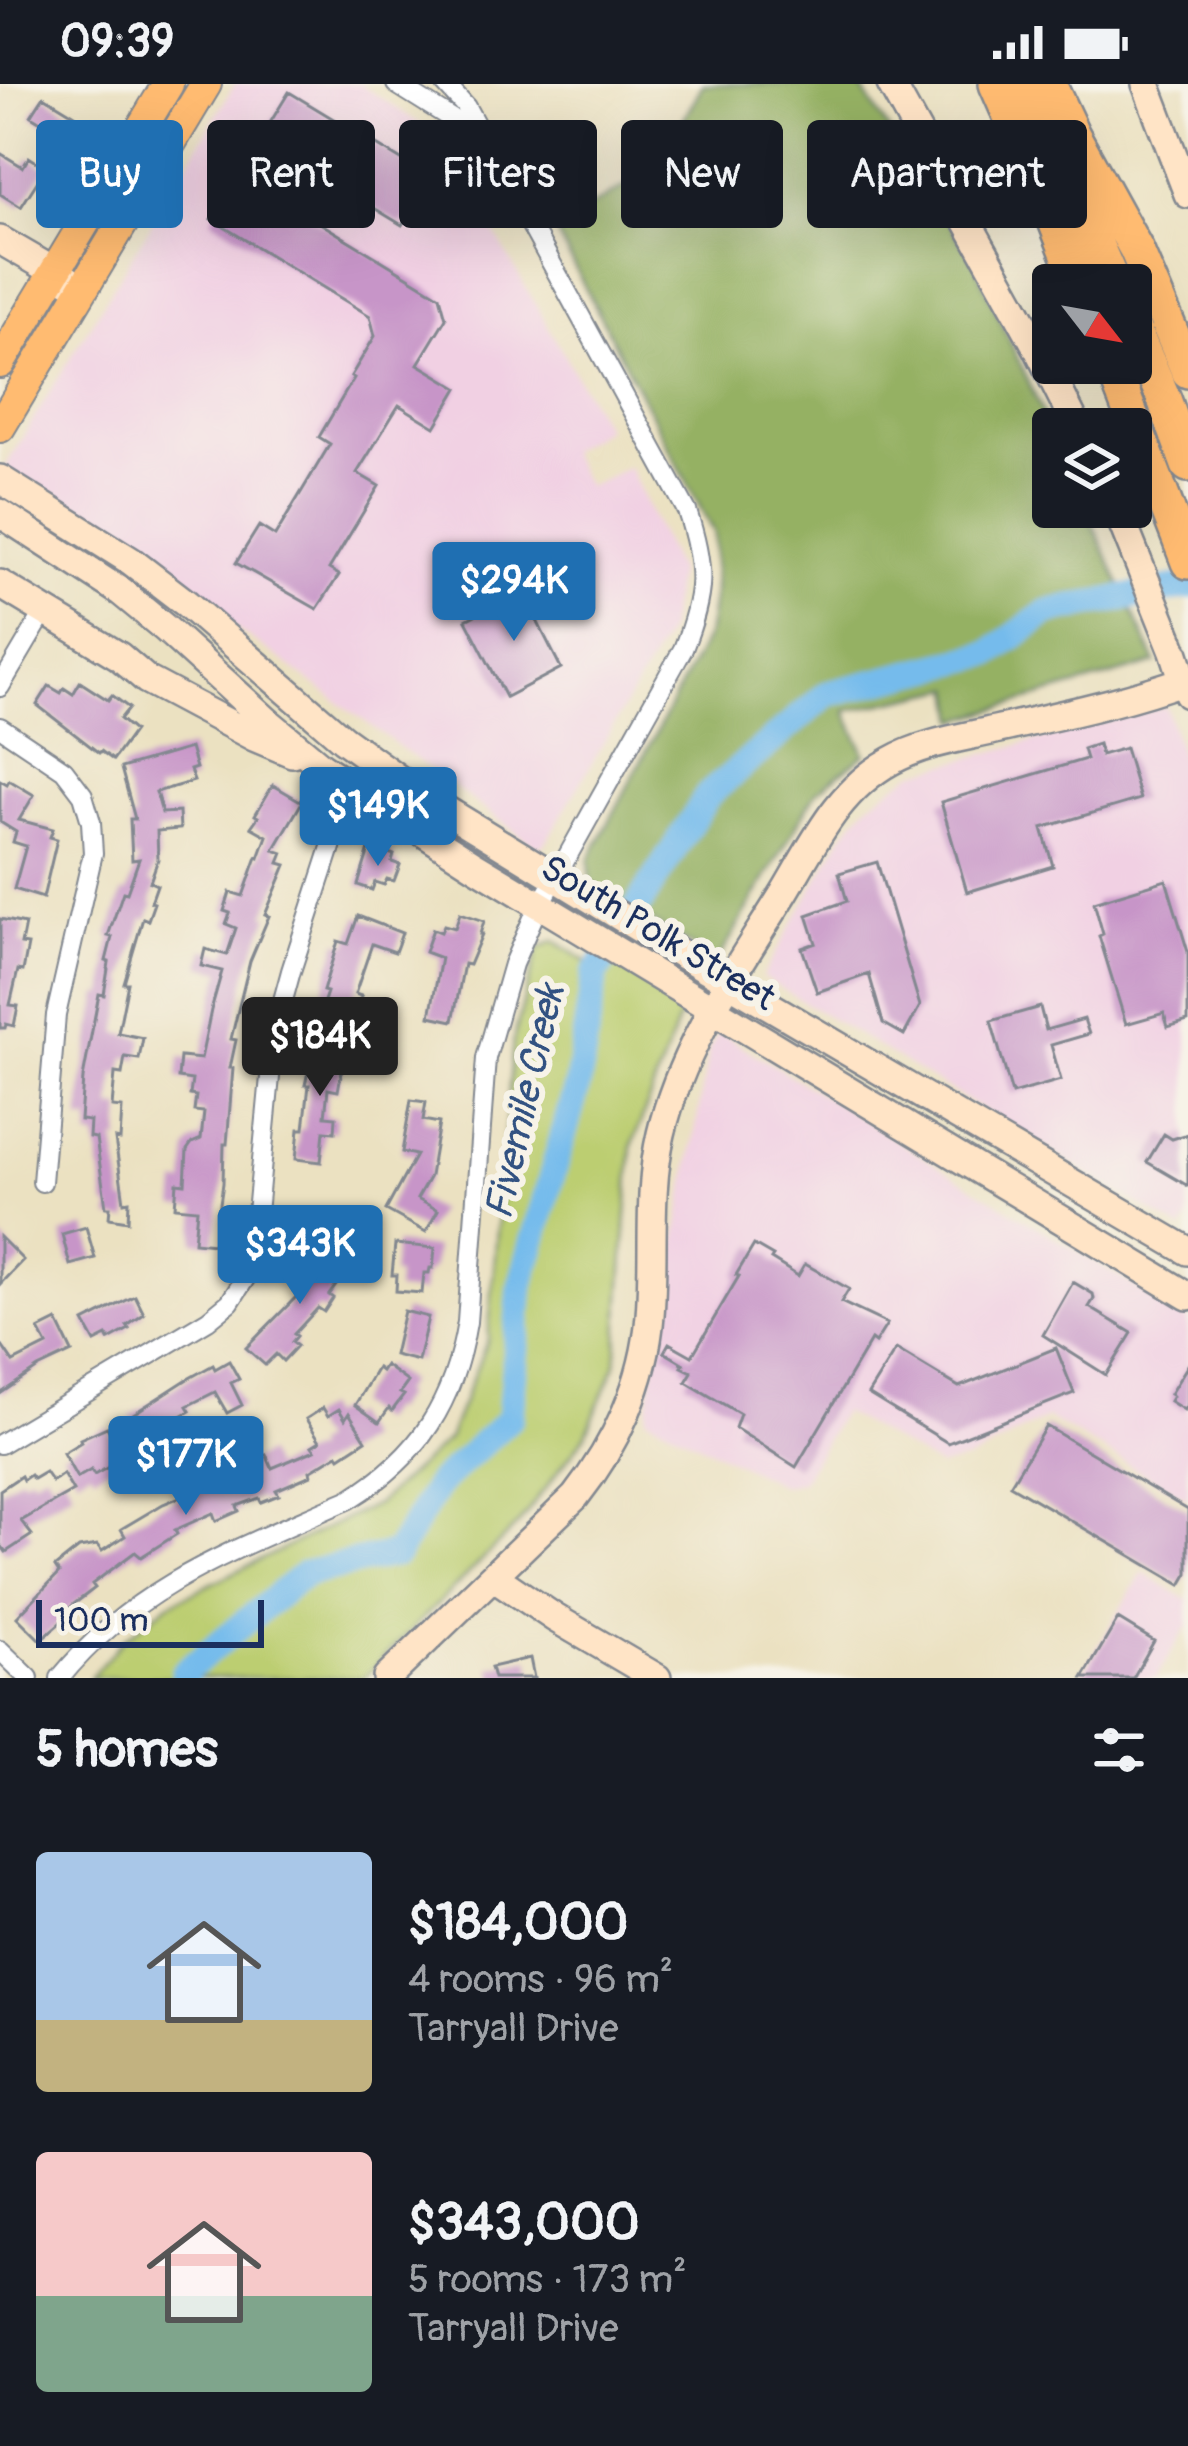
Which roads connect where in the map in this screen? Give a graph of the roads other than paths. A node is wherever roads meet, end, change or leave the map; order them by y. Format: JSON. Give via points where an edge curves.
{"nodes":[{"id":1,"x":168,"y":84,"type":"edge"},
{"id":2,"x":206,"y":84,"type":"edge"},
{"id":3,"x":396,"y":84,"type":"edge"},
{"id":4,"x":445,"y":84,"type":"edge"},
{"id":5,"x":891,"y":84,"type":"edge"},
{"id":6,"x":982,"y":84,"type":"edge"},
{"id":7,"x":996,"y":84,"type":"edge"},
{"id":8,"x":1025,"y":84,"type":"edge"},
{"id":9,"x":1049,"y":84,"type":"edge"},
{"id":10,"x":1072,"y":84,"type":"edge"},
{"id":11,"x":1145,"y":84,"type":"edge"},
{"id":12,"x":455,"y":120,"type":"edge"},
{"id":13,"x":472,"y":120,"type":"edge"},
{"id":14,"x":1002,"y":120,"type":"edge"},
{"id":15,"x":1012,"y":120,"type":"edge"},
{"id":16,"x":1188,"y":194,"type":"edge"},
{"id":17,"x":531,"y":228,"type":"edge"},
{"id":18,"x":1058,"y":228,"type":"edge"},
{"id":19,"x":0,"y":240,"type":"edge"},
{"id":20,"x":1136,"y":249,"type":"junction"},
{"id":21,"x":1072,"y":264,"type":"edge"},
{"id":22,"x":1105,"y":264,"type":"edge"},
{"id":23,"x":54,"y":272,"type":"junction"},
{"id":24,"x":82,"y":289,"type":"junction"},
{"id":25,"x":0,"y":363,"type":"edge"},
{"id":26,"x":1188,"y":370,"type":"edge"},
{"id":27,"x":1152,"y":371,"type":"edge"},
{"id":28,"x":1119,"y":384,"type":"edge"},
{"id":29,"x":1068,"y":408,"type":"edge"},
{"id":30,"x":0,"y":427,"type":"edge"},
{"id":31,"x":1188,"y":465,"type":"edge"},
{"id":32,"x":0,"y":479,"type":"edge"},
{"id":33,"x":8,"y":518,"type":"edge"},
{"id":34,"x":1125,"y":528,"type":"edge"},
{"id":35,"x":1184,"y":552,"type":"edge"},
{"id":36,"x":0,"y":584,"type":"edge"},
{"id":37,"x":188,"y":604,"type":"junction"},
{"id":38,"x":45,"y":611,"type":"junction"},
{"id":39,"x":166,"y":629,"type":"junction"},
{"id":40,"x":119,"y":656,"type":"junction"},
{"id":41,"x":1186,"y":685,"type":"edge"},
{"id":42,"x":0,"y":687,"type":"edge"},
{"id":43,"x":0,"y":727,"type":"edge"},
{"id":44,"x":371,"y":761,"type":"junction"},
{"id":45,"x":321,"y":766,"type":"junction"},
{"id":46,"x":354,"y":788,"type":"junction"},
{"id":47,"x":556,"y":880,"type":"junction"},
{"id":48,"x":541,"y":905,"type":"junction"},
{"id":49,"x":729,"y":982,"type":"junction"},
{"id":50,"x":714,"y":1008,"type":"junction"},
{"id":51,"x":913,"y":1093,"type":"junction"},
{"id":52,"x":899,"y":1120,"type":"junction"},
{"id":53,"x":42,"y":1182,"type":"dead end"},
{"id":54,"x":1110,"y":1206,"type":"junction"},
{"id":55,"x":1090,"y":1236,"type":"junction"},
{"id":56,"x":1188,"y":1251,"type":"edge"},
{"id":57,"x":1188,"y":1296,"type":"edge"},
{"id":58,"x":0,"y":1444,"type":"edge"},
{"id":59,"x":493,"y":1576,"type":"junction"},
{"id":60,"x":0,"y":1650,"type":"edge"},
{"id":61,"x":29,"y":1678,"type":"edge"},
{"id":62,"x":60,"y":1678,"type":"edge"},
{"id":63,"x":387,"y":1678,"type":"edge"},
{"id":64,"x":657,"y":1678,"type":"edge"}],
"edges":[{"from":1,"to":23,"type":"main road"},
{"from":2,"to":24,"type":"main road"},
{"from":3,"to":12,"type":"street"},
{"from":4,"to":13,"type":"street"},
{"from":5,"to":29,"type":"main road"},
{"from":6,"to":14,"type":"highway"},
{"from":7,"to":15,"type":"highway"},
{"from":8,"to":22,"type":"highway"},
{"from":9,"to":20,"type":"highway"},
{"from":10,"to":20,"type":"highway"},
{"from":11,"to":16,"type":"main road"},
{"from":17,"to":47,"type":"street","via":[[687,511],[701,573],[683,650]]},
{"from":18,"to":21,"type":"highway"},
{"from":19,"to":23,"type":"main road"},
{"from":20,"to":26,"type":"highway"},
{"from":23,"to":24,"type":"main road"},
{"from":23,"to":25,"type":"main road"},
{"from":24,"to":30,"type":"main road"},
{"from":27,"to":31,"type":"highway"},
{"from":28,"to":35,"type":"highway"},
{"from":32,"to":37,"type":"main road","name":"South Polk Street"},
{"from":33,"to":39,"type":"main road","name":"South Polk Street"},
{"from":34,"to":41,"type":"main road"},
{"from":36,"to":38,"type":"main road"},
{"from":37,"to":39,"type":"main road"},
{"from":37,"to":44,"type":"main road","name":"South Polk Street"},
{"from":38,"to":40,"type":"main road"},
{"from":38,"to":42,"type":"street"},
{"from":39,"to":40,"type":"main road","via":[[142,656]]},
{"from":39,"to":45,"type":"main road","name":"South Polk Street"},
{"from":40,"to":45,"type":"main road","via":[[147,680]]},
{"from":41,"to":49,"type":"main road","via":[[922,747],[874,771],[837,806]]},
{"from":43,"to":53,"type":"street","via":[[64,770],[92,822],[93,853],[56,1015]]},
{"from":44,"to":46,"type":"street"},
{"from":44,"to":47,"type":"main road","name":"South Polk Street"},
{"from":45,"to":46,"type":"main road","name":"South Polk Street"},
{"from":46,"to":48,"type":"main road","name":"South Polk Street"},
{"from":46,"to":58,"type":"street","via":[[279,1015],[248,1274],[208,1320]]},
{"from":47,"to":48,"type":"street"},
{"from":47,"to":49,"type":"main road","name":"South Polk Street"},
{"from":48,"to":50,"type":"main road","name":"South Polk Street"},
{"from":48,"to":62,"type":"street","via":[[513,964],[486,1058],[467,1322],[439,1411],[373,1484],[166,1584],[100,1634]]},
{"from":49,"to":50,"type":"main road"},
{"from":49,"to":51,"type":"main road","name":"South Polk Street"},
{"from":50,"to":52,"type":"main road","name":"South Polk Street"},
{"from":50,"to":59,"type":"main road","via":[[661,1131],[650,1314],[625,1414],[575,1497]]},
{"from":51,"to":52,"type":"main road"},
{"from":51,"to":54,"type":"main road","name":"South Polk Street"},
{"from":52,"to":55,"type":"main road","name":"South Polk Street"},
{"from":54,"to":55,"type":"main road"},
{"from":54,"to":56,"type":"main road","name":"South Polk Street"},
{"from":55,"to":57,"type":"main road","name":"South Polk Street"},
{"from":59,"to":63,"type":"main road"},
{"from":59,"to":64,"type":"main road"},
{"from":60,"to":61,"type":"street"}]}
